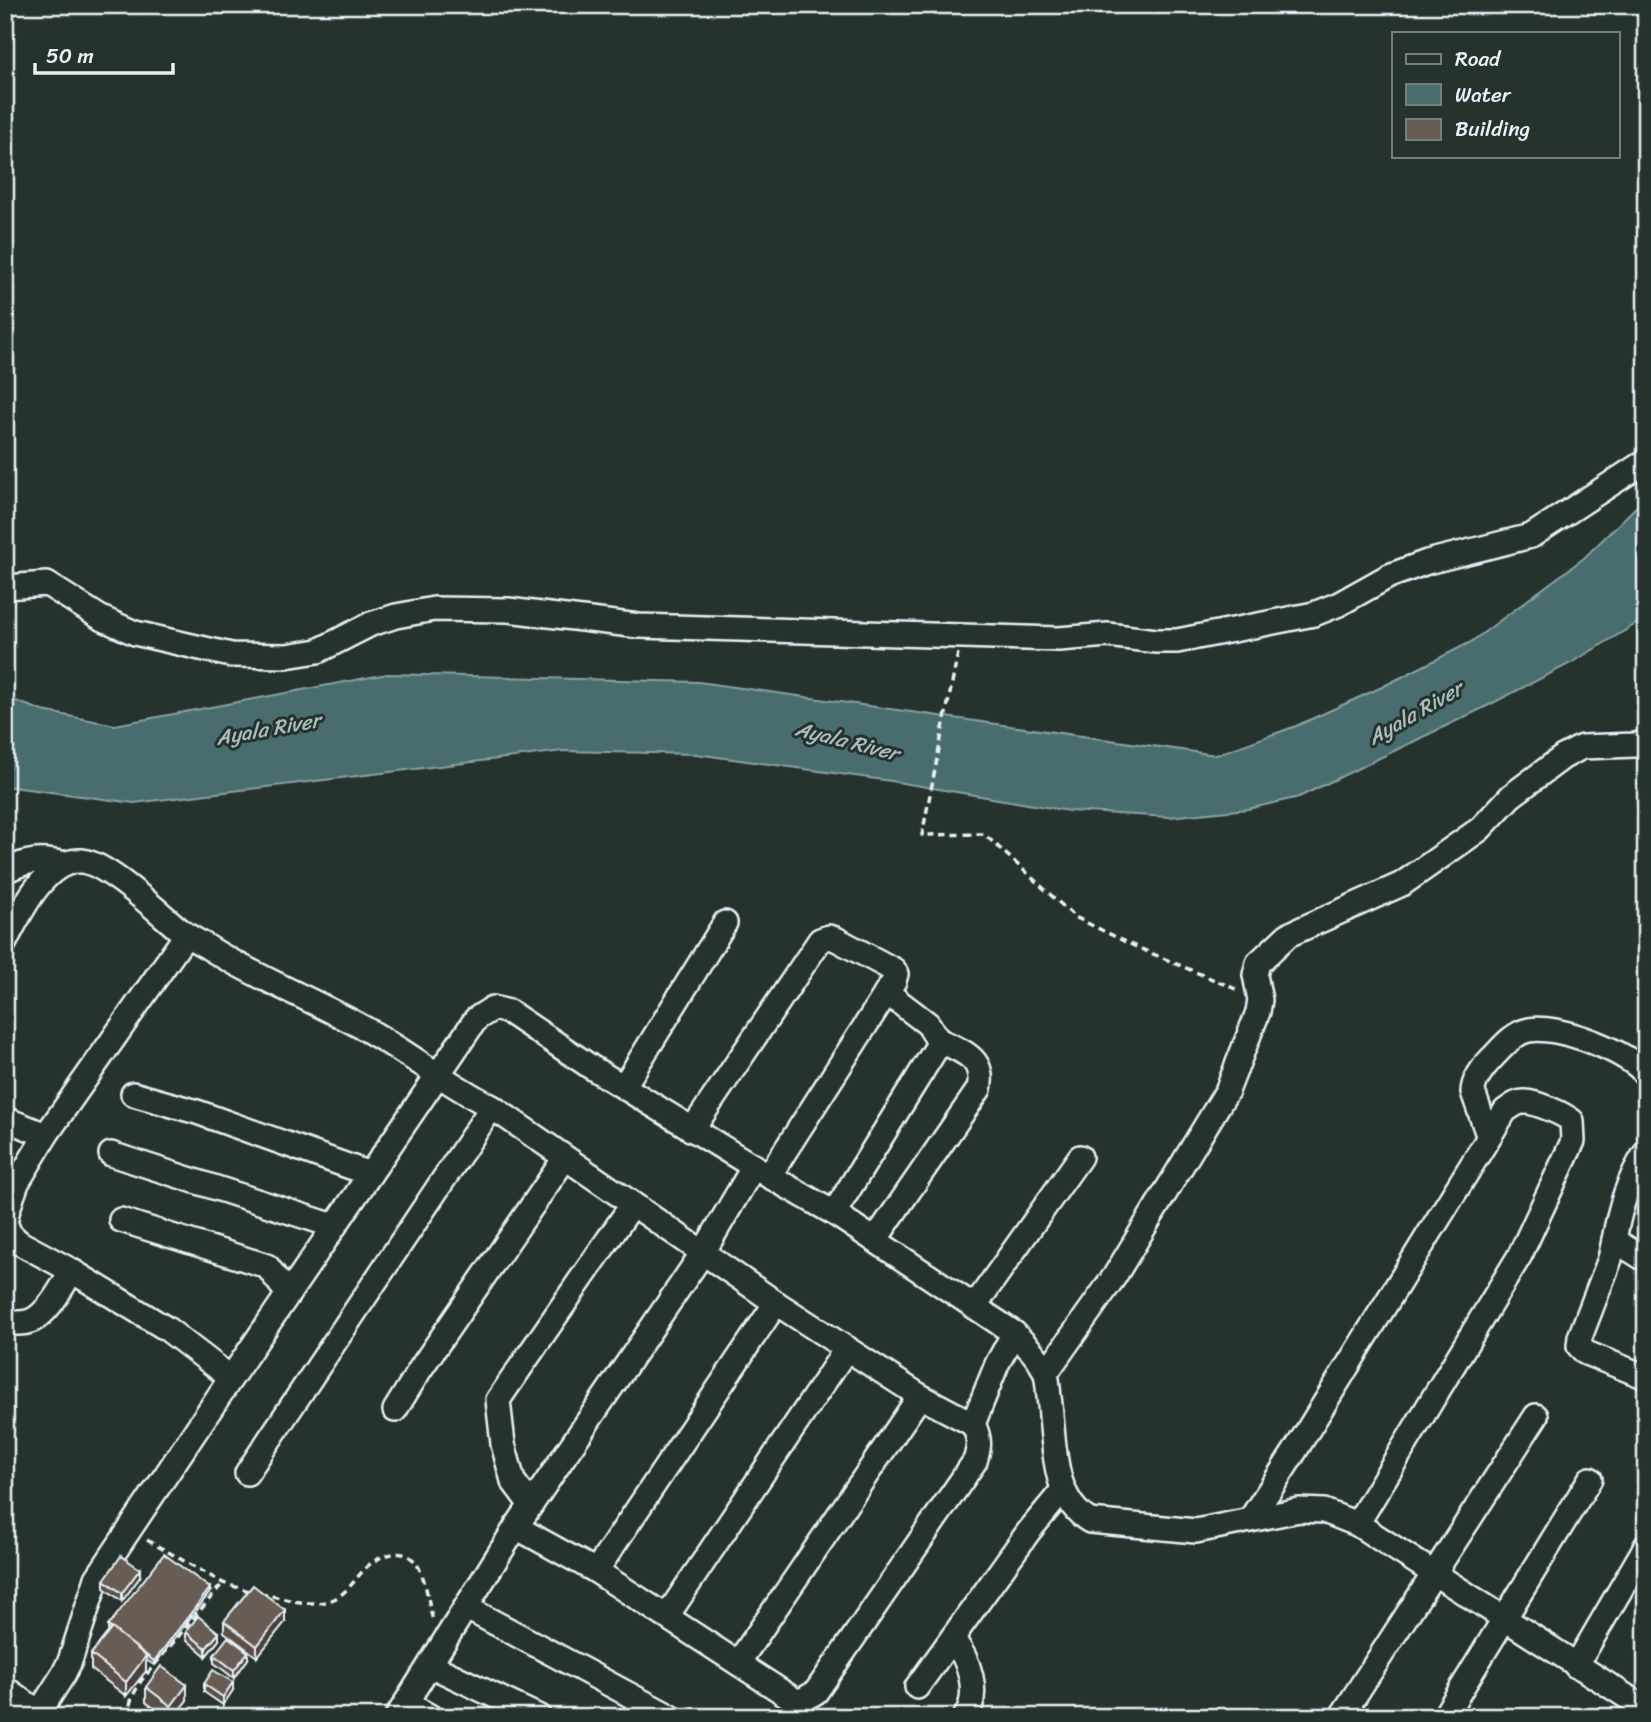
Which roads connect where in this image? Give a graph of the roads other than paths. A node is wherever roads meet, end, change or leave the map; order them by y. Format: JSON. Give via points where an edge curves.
{"nodes":[{"id":1,"x":1646,"y":461,"type":"edge"},
{"id":2,"x":5,"y":587,"type":"edge"},
{"id":3,"x":1646,"y":742,"type":"edge"},
{"id":4,"x":65,"y":864,"type":"junction"},
{"id":5,"x":5,"y":871,"type":"edge"},
{"id":6,"x":725,"y":923,"type":"dead end"},
{"id":7,"x":186,"y":935,"type":"junction"},
{"id":8,"x":5,"y":942,"type":"edge"},
{"id":9,"x":886,"y":992,"type":"junction"},
{"id":10,"x":938,"y":1040,"type":"junction"},
{"id":11,"x":1646,"y":1075,"type":"edge"},
{"id":12,"x":438,"y":1076,"type":"junction"},
{"id":13,"x":624,"y":1086,"type":"junction"},
{"id":14,"x":133,"y":1094,"type":"dead end"},
{"id":15,"x":492,"y":1107,"type":"junction"},
{"id":16,"x":5,"y":1119,"type":"edge"},
{"id":17,"x":692,"y":1130,"type":"junction"},
{"id":18,"x":46,"y":1135,"type":"junction"},
{"id":19,"x":1488,"y":1135,"type":"junction"},
{"id":20,"x":1646,"y":1152,"type":"edge"},
{"id":21,"x":111,"y":1154,"type":"dead end"},
{"id":22,"x":1080,"y":1157,"type":"dead end"},
{"id":23,"x":565,"y":1158,"type":"junction"},
{"id":24,"x":762,"y":1171,"type":"junction"},
{"id":25,"x":370,"y":1174,"type":"junction"},
{"id":26,"x":11,"y":1181,"type":"edge"},
{"id":27,"x":632,"y":1205,"type":"junction"},
{"id":28,"x":834,"y":1213,"type":"junction"},
{"id":29,"x":121,"y":1220,"type":"dead end"},
{"id":30,"x":334,"y":1226,"type":"junction"},
{"id":31,"x":875,"y":1240,"type":"junction"},
{"id":32,"x":1614,"y":1240,"type":"junction"},
{"id":33,"x":13,"y":1243,"type":"edge"},
{"id":34,"x":704,"y":1251,"type":"junction"},
{"id":35,"x":1646,"y":1260,"type":"edge"},
{"id":36,"x":72,"y":1271,"type":"junction"},
{"id":37,"x":288,"y":1294,"type":"junction"},
{"id":38,"x":776,"y":1303,"type":"junction"},
{"id":39,"x":974,"y":1307,"type":"junction"},
{"id":40,"x":5,"y":1323,"type":"edge"},
{"id":41,"x":1014,"y":1333,"type":"junction"},
{"id":42,"x":846,"y":1348,"type":"junction"},
{"id":43,"x":1046,"y":1373,"type":"junction"},
{"id":44,"x":1646,"y":1377,"type":"edge"},
{"id":45,"x":231,"y":1378,"type":"junction"},
{"id":46,"x":920,"y":1396,"type":"junction"},
{"id":47,"x":395,"y":1410,"type":"dead end"},
{"id":48,"x":1536,"y":1416,"type":"dead end"},
{"id":49,"x":973,"y":1424,"type":"junction"},
{"id":50,"x":247,"y":1473,"type":"dead end"},
{"id":51,"x":1590,"y":1479,"type":"dead end"},
{"id":52,"x":1063,"y":1490,"type":"junction"},
{"id":53,"x":531,"y":1504,"type":"junction"},
{"id":54,"x":1250,"y":1520,"type":"junction"},
{"id":55,"x":1357,"y":1524,"type":"junction"},
{"id":56,"x":516,"y":1527,"type":"junction"},
{"id":57,"x":1646,"y":1546,"type":"edge"},
{"id":58,"x":596,"y":1571,"type":"junction"},
{"id":59,"x":1433,"y":1573,"type":"junction"},
{"id":60,"x":467,"y":1608,"type":"junction"},
{"id":61,"x":667,"y":1616,"type":"junction"},
{"id":62,"x":1504,"y":1620,"type":"junction"},
{"id":63,"x":952,"y":1639,"type":"junction"},
{"id":64,"x":738,"y":1663,"type":"junction"},
{"id":65,"x":430,"y":1665,"type":"junction"},
{"id":66,"x":1576,"y":1666,"type":"junction"},
{"id":67,"x":917,"y":1688,"type":"dead end"},
{"id":68,"x":5,"y":1694,"type":"edge"},
{"id":69,"x":792,"y":1708,"type":"edge"},
{"id":70,"x":1646,"y":1709,"type":"edge"},
{"id":71,"x":402,"y":1710,"type":"edge"},
{"id":72,"x":37,"y":1716,"type":"edge"},
{"id":73,"x":431,"y":1717,"type":"edge"},
{"id":74,"x":538,"y":1717,"type":"edge"},
{"id":75,"x":671,"y":1717,"type":"edge"},
{"id":76,"x":965,"y":1717,"type":"edge"},
{"id":77,"x":1341,"y":1717,"type":"edge"},
{"id":78,"x":1444,"y":1717,"type":"edge"}],
"edges":[{"from":1,"to":2,"type":"street","via":[[1531,536],[1427,562],[1314,614],[1177,641],[1108,635],[1059,639],[639,626],[508,610],[434,609],[371,624],[318,651],[286,656],[231,655],[135,633],[47,584]]},
{"from":3,"to":43,"type":"street","via":[[1582,747],[1563,757],[1511,796],[1480,830],[1402,884],[1288,936],[1258,963],[1258,1012],[1227,1091],[1114,1276]]},
{"from":4,"to":5,"type":"street","via":[[47,859]]},
{"from":4,"to":7,"type":"street","via":[[81,861],[111,874]]},
{"from":4,"to":8,"type":"street","via":[[47,874]]},
{"from":6,"to":13,"type":"street"},
{"from":7,"to":12,"type":"street","via":[[369,1031]]},
{"from":7,"to":18,"type":"street"},
{"from":9,"to":10,"type":"street","via":[[928,1024]]},
{"from":9,"to":17,"type":"street","via":[[896,978],[894,970],[836,939],[820,940]]},
{"from":9,"to":24,"type":"street"},
{"from":10,"to":28,"type":"street"},
{"from":10,"to":31,"type":"street","via":[[979,1065],[979,1088]]},
{"from":11,"to":19,"type":"street","via":[[1628,1058],[1601,1045],[1549,1030],[1518,1034],[1488,1063],[1473,1086]]},
{"from":12,"to":13,"type":"street","via":[[476,1019],[493,1008],[509,1012]]},
{"from":12,"to":15,"type":"street"},
{"from":12,"to":25,"type":"street"},
{"from":13,"to":17,"type":"street"},
{"from":14,"to":25,"type":"street"},
{"from":15,"to":23,"type":"street"},
{"from":15,"to":50,"type":"street"},
{"from":16,"to":18,"type":"street"},
{"from":17,"to":24,"type":"street"},
{"from":18,"to":26,"type":"street"},
{"from":19,"to":54,"type":"street"},
{"from":19,"to":55,"type":"street","via":[[1504,1111],[1525,1102],[1566,1115],[1574,1130],[1520,1255]]},
{"from":20,"to":32,"type":"street","via":[[1632,1173]]},
{"from":21,"to":30,"type":"street"},
{"from":22,"to":39,"type":"street"},
{"from":23,"to":27,"type":"street"},
{"from":23,"to":47,"type":"street"},
{"from":24,"to":28,"type":"street"},
{"from":24,"to":34,"type":"street"},
{"from":25,"to":30,"type":"street"},
{"from":26,"to":33,"type":"street","via":[[5,1223]]},
{"from":27,"to":34,"type":"street"},
{"from":27,"to":53,"type":"street","via":[[498,1400],[513,1481]]},
{"from":28,"to":31,"type":"street"},
{"from":29,"to":37,"type":"street","via":[[267,1266]]},
{"from":30,"to":37,"type":"street"},
{"from":31,"to":39,"type":"street"},
{"from":32,"to":35,"type":"street"},
{"from":32,"to":44,"type":"street","via":[[1580,1346],[1586,1353]]},
{"from":33,"to":36,"type":"street"},
{"from":34,"to":38,"type":"street"},
{"from":34,"to":53,"type":"street"},
{"from":36,"to":40,"type":"street","via":[[33,1320]]},
{"from":36,"to":45,"type":"street","via":[[167,1329]]},
{"from":37,"to":45,"type":"street"},
{"from":38,"to":42,"type":"street"},
{"from":38,"to":58,"type":"street"},
{"from":39,"to":41,"type":"street"},
{"from":41,"to":43,"type":"street"},
{"from":41,"to":49,"type":"street"},
{"from":42,"to":46,"type":"street"},
{"from":42,"to":61,"type":"street"},
{"from":43,"to":52,"type":"street"},
{"from":45,"to":72,"type":"street","via":[[92,1589],[70,1661]]},
{"from":46,"to":49,"type":"street"},
{"from":46,"to":64,"type":"street"},
{"from":48,"to":59,"type":"street"},
{"from":49,"to":69,"type":"street","via":[[979,1437],[975,1461],[816,1692]]},
{"from":51,"to":62,"type":"street"},
{"from":52,"to":54,"type":"street","via":[[1071,1506],[1090,1521],[1196,1531]]},
{"from":52,"to":63,"type":"street"},
{"from":53,"to":56,"type":"street"},
{"from":54,"to":55,"type":"street","via":[[1299,1510],[1324,1511]]},
{"from":55,"to":59,"type":"street"},
{"from":56,"to":58,"type":"street"},
{"from":56,"to":60,"type":"street"},
{"from":57,"to":66,"type":"street"},
{"from":58,"to":61,"type":"street"},
{"from":59,"to":62,"type":"street"},
{"from":59,"to":77,"type":"street"},
{"from":60,"to":65,"type":"street"},
{"from":60,"to":75,"type":"street"},
{"from":61,"to":64,"type":"street"},
{"from":62,"to":66,"type":"street"},
{"from":62,"to":78,"type":"street"},
{"from":63,"to":67,"type":"street"},
{"from":63,"to":76,"type":"street","via":[[967,1659],[970,1675],[971,1708]]},
{"from":64,"to":69,"type":"street"},
{"from":65,"to":71,"type":"street"},
{"from":65,"to":74,"type":"street"},
{"from":66,"to":70,"type":"street"},
{"from":68,"to":72,"type":"street"},
{"from":71,"to":73,"type":"street"}]}
